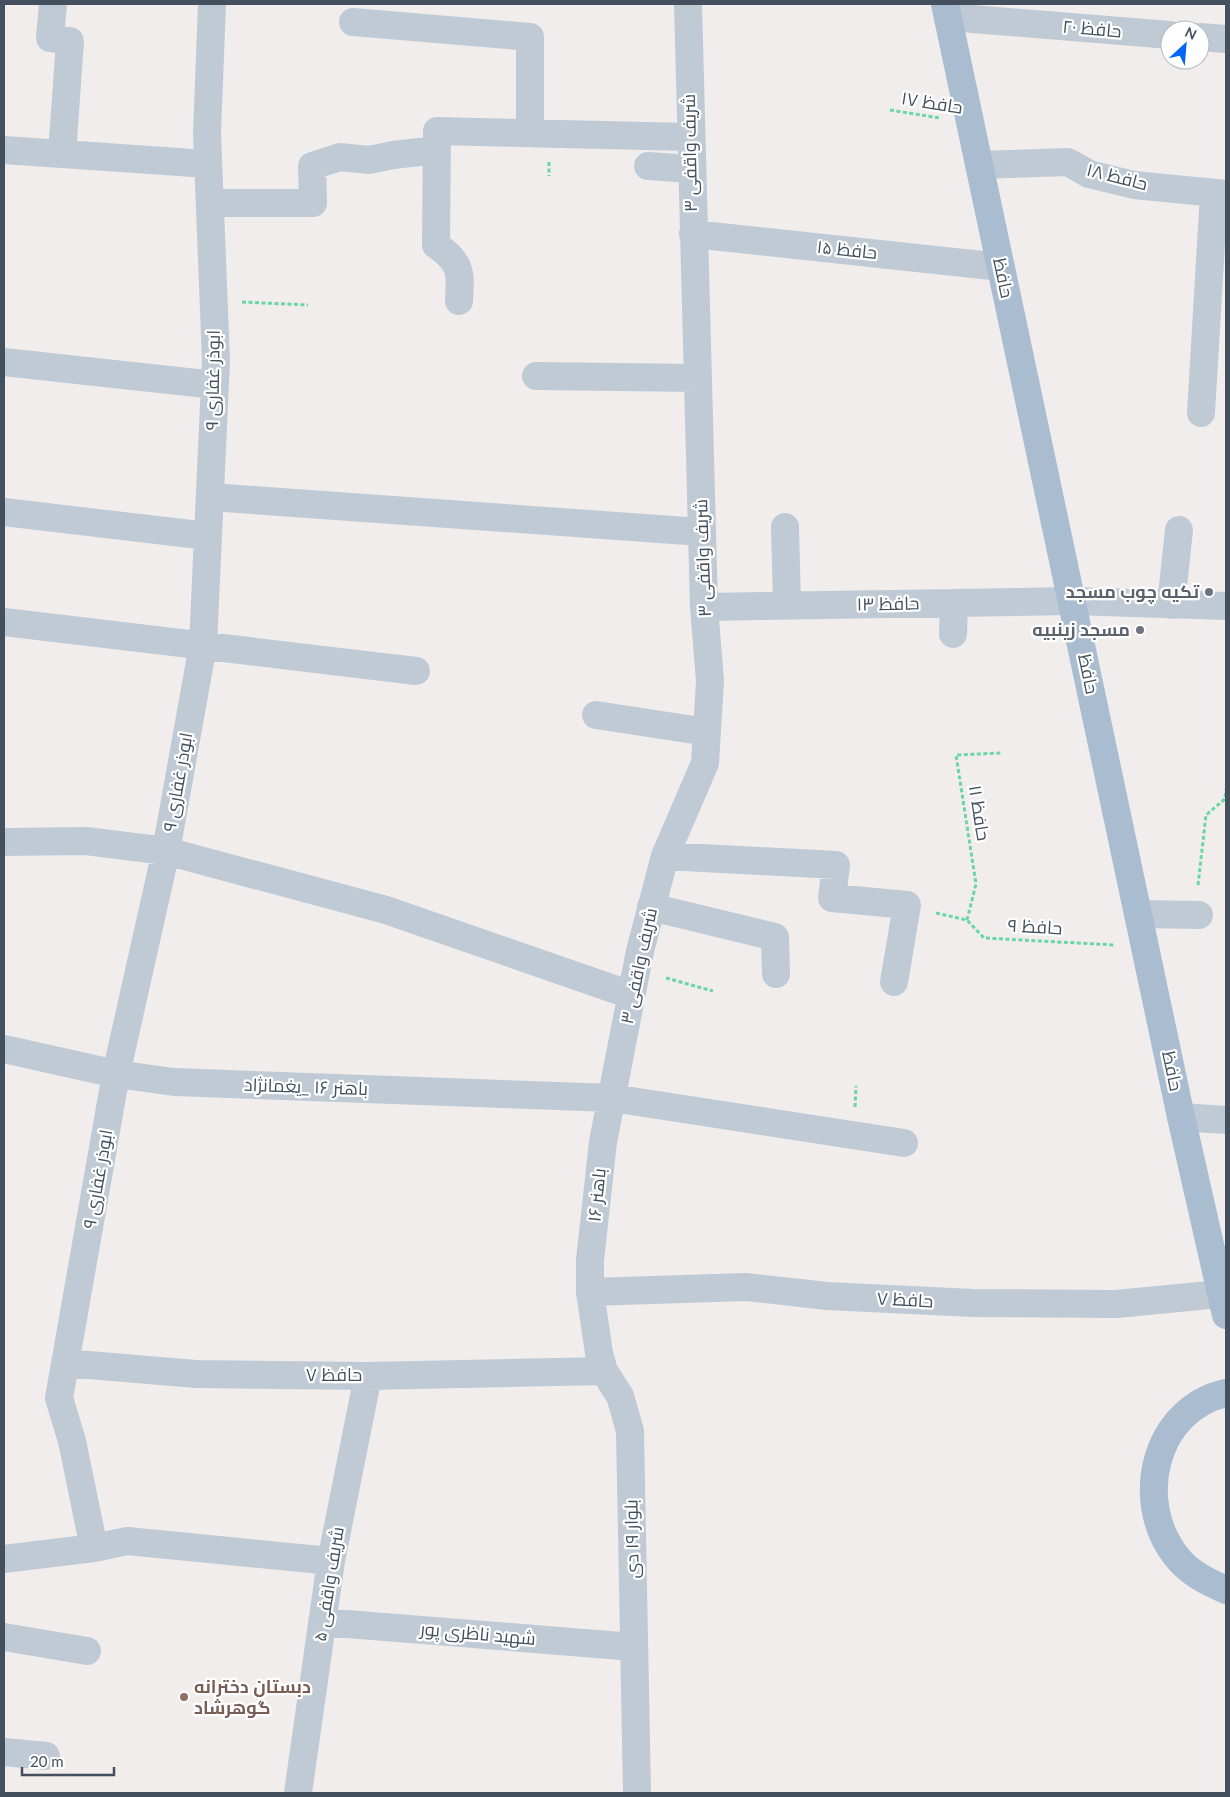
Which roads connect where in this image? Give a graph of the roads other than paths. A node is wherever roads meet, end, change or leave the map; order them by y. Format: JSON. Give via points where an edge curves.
{"nodes":[{"id":1,"x":53,"y":4,"type":"edge"},
{"id":2,"x":212,"y":4,"type":"edge"},
{"id":3,"x":688,"y":4,"type":"edge"},
{"id":4,"x":946,"y":10,"type":"edge"},
{"id":5,"x":353,"y":22,"type":"dead end"},
{"id":6,"x":1160,"y":34,"type":"edge"},
{"id":7,"x":1210,"y":38,"type":"edge"},
{"id":8,"x":1226,"y":39,"type":"edge"},
{"id":9,"x":530,"y":133,"type":"junction"},
{"id":10,"x":689,"y":137,"type":"junction"},
{"id":11,"x":4,"y":150,"type":"edge"},
{"id":12,"x":437,"y":150,"type":"junction"},
{"id":13,"x":62,"y":154,"type":"junction"},
{"id":14,"x":208,"y":164,"type":"junction"},
{"id":15,"x":648,"y":166,"type":"dead end"},
{"id":16,"x":979,"y":166,"type":"junction"},
{"id":17,"x":691,"y":169,"type":"junction"},
{"id":18,"x":1220,"y":193,"type":"edge"},
{"id":19,"x":210,"y":202,"type":"junction"},
{"id":20,"x":692,"y":234,"type":"junction"},
{"id":21,"x":1001,"y":267,"type":"junction"},
{"id":22,"x":459,"y":301,"type":"dead end"},
{"id":23,"x":4,"y":362,"type":"edge"},
{"id":24,"x":536,"y":376,"type":"dead end"},
{"id":25,"x":696,"y":378,"type":"junction"},
{"id":26,"x":215,"y":385,"type":"junction"},
{"id":27,"x":1201,"y":413,"type":"dead end"},
{"id":28,"x":210,"y":497,"type":"junction"},
{"id":29,"x":4,"y":512,"type":"edge"},
{"id":30,"x":785,"y":526,"type":"dead end"},
{"id":31,"x":1179,"y":530,"type":"dead end"},
{"id":32,"x":702,"y":532,"type":"junction"},
{"id":33,"x":208,"y":536,"type":"junction"},
{"id":34,"x":1072,"y":601,"type":"junction"},
{"id":35,"x":954,"y":603,"type":"junction"},
{"id":36,"x":787,"y":605,"type":"junction"},
{"id":37,"x":1172,"y":605,"type":"junction"},
{"id":38,"x":704,"y":606,"type":"junction"},
{"id":39,"x":1226,"y":606,"type":"edge"},
{"id":40,"x":4,"y":622,"type":"edge"},
{"id":41,"x":953,"y":634,"type":"dead end"},
{"id":42,"x":203,"y":644,"type":"junction"},
{"id":43,"x":416,"y":671,"type":"dead end"},
{"id":44,"x":596,"y":715,"type":"dead end"},
{"id":45,"x":707,"y":732,"type":"junction"},
{"id":46,"x":4,"y":842,"type":"edge"},
{"id":47,"x":166,"y":851,"type":"junction"},
{"id":48,"x":665,"y":856,"type":"junction"},
{"id":49,"x":651,"y":908,"type":"junction"},
{"id":50,"x":1139,"y":914,"type":"junction"},
{"id":51,"x":1199,"y":916,"type":"dead end"},
{"id":52,"x":776,"y":974,"type":"dead end"},
{"id":53,"x":894,"y":982,"type":"dead end"},
{"id":54,"x":634,"y":983,"type":"junction"},
{"id":55,"x":4,"y":1049,"type":"edge"},
{"id":56,"x":116,"y":1074,"type":"junction"},
{"id":57,"x":612,"y":1098,"type":"junction"},
{"id":58,"x":1181,"y":1117,"type":"junction"},
{"id":59,"x":1226,"y":1120,"type":"edge"},
{"id":60,"x":904,"y":1143,"type":"dead end"},
{"id":61,"x":590,"y":1292,"type":"junction"},
{"id":62,"x":1223,"y":1305,"type":"edge"},
{"id":63,"x":65,"y":1363,"type":"junction"},
{"id":64,"x":604,"y":1371,"type":"junction"},
{"id":65,"x":368,"y":1376,"type":"junction"},
{"id":66,"x":1226,"y":1392,"type":"edge"},
{"id":67,"x":94,"y":1548,"type":"junction"},
{"id":68,"x":331,"y":1561,"type":"junction"},
{"id":69,"x":5,"y":1566,"type":"edge"},
{"id":70,"x":1226,"y":1590,"type":"edge"},
{"id":71,"x":322,"y":1622,"type":"junction"},
{"id":72,"x":4,"y":1637,"type":"edge"},
{"id":73,"x":634,"y":1647,"type":"junction"},
{"id":74,"x":87,"y":1651,"type":"dead end"},
{"id":75,"x":4,"y":1752,"type":"edge"},
{"id":76,"x":46,"y":1756,"type":"dead end"},
{"id":77,"x":298,"y":1793,"type":"edge"},
{"id":78,"x":637,"y":1793,"type":"edge"}],
"edges":[{"from":1,"to":13,"type":"street","via":[[50,38],[70,41]]},
{"from":2,"to":14,"type":"street","name":"ابوذر غفاری ۹"},
{"from":3,"to":10,"type":"street","name":"شریف واقفی ۳"},
{"from":4,"to":6,"type":"street","name":"حافظ ۲۰","via":[[1014,22]]},
{"from":4,"to":16,"type":"main road","name":"حافظ"},
{"from":5,"to":9,"type":"street","via":[[530,36]]},
{"from":7,"to":8,"type":"street"},
{"from":9,"to":10,"type":"street"},
{"from":9,"to":12,"type":"street","via":[[437,131]]},
{"from":10,"to":17,"type":"street","name":"شریف واقفی ۳"},
{"from":11,"to":13,"type":"street"},
{"from":12,"to":19,"type":"street","via":[[369,160],[340,157],[312,166],[313,203]]},
{"from":12,"to":22,"type":"street","via":[[436,245],[451,256],[461,274]]},
{"from":13,"to":14,"type":"street"},
{"from":14,"to":19,"type":"street","name":"ابوذر غفاری ۹"},
{"from":15,"to":17,"type":"street"},
{"from":16,"to":18,"type":"street","name":"حافظ ۱۸","via":[[1068,162],[1089,174],[1134,185]]},
{"from":16,"to":21,"type":"main road","name":"حافظ"},
{"from":17,"to":20,"type":"street","name":"شریف واقفی ۳"},
{"from":18,"to":27,"type":"street"},
{"from":19,"to":26,"type":"street","name":"ابوذر غفاری ۹"},
{"from":20,"to":21,"type":"street","name":"حافظ ۱۵"},
{"from":20,"to":25,"type":"street","name":"شریف واقفی ۳"},
{"from":21,"to":34,"type":"main road","name":"حافظ"},
{"from":23,"to":26,"type":"street"},
{"from":24,"to":25,"type":"street"},
{"from":25,"to":32,"type":"street","name":"شریف واقفی ۳"},
{"from":26,"to":28,"type":"street","name":"ابوذر غفاری ۹"},
{"from":28,"to":32,"type":"street"},
{"from":28,"to":33,"type":"street","name":"ابوذر غفاری ۹"},
{"from":29,"to":33,"type":"street"},
{"from":30,"to":36,"type":"street"},
{"from":31,"to":37,"type":"street"},
{"from":32,"to":38,"type":"street","name":"شریف واقفی ۳"},
{"from":33,"to":42,"type":"street","name":"ابوذر غفاری ۹"},
{"from":34,"to":35,"type":"street","name":"حافظ ۱۳"},
{"from":34,"to":37,"type":"street","name":"حافظ ۱۳"},
{"from":34,"to":50,"type":"main road","name":"حافظ"},
{"from":35,"to":36,"type":"street","name":"حافظ ۱۳"},
{"from":35,"to":41,"type":"street"},
{"from":36,"to":38,"type":"street","name":"حافظ ۱۳"},
{"from":37,"to":39,"type":"street","name":"حافظ ۱۳"},
{"from":38,"to":45,"type":"street","name":"شریف واقفی ۳","via":[[710,681]]},
{"from":40,"to":42,"type":"street"},
{"from":42,"to":43,"type":"street"},
{"from":42,"to":47,"type":"street","name":"ابوذر غفاری ۹"},
{"from":44,"to":45,"type":"street"},
{"from":45,"to":48,"type":"street","name":"شریف واقفی ۳","via":[[705,763]]},
{"from":46,"to":47,"type":"street","via":[[86,841]]},
{"from":47,"to":54,"type":"street","via":[[386,910]]},
{"from":47,"to":56,"type":"street","name":"ابوذر غفاری ۹"},
{"from":48,"to":49,"type":"street","name":"شریف واقفی ۳"},
{"from":48,"to":53,"type":"street","via":[[836,865],[832,898],[907,905]]},
{"from":49,"to":52,"type":"street","via":[[774,937]]},
{"from":49,"to":54,"type":"street","name":"شریف واقفی ۳"},
{"from":50,"to":51,"type":"street"},
{"from":50,"to":58,"type":"main road","name":"حافظ"},
{"from":54,"to":57,"type":"street","name":"شریف واقفی ۳"},
{"from":55,"to":56,"type":"street","name":"باهنر ۱۶ _یغمانژاد"},
{"from":56,"to":57,"type":"street","name":"باهنر ۱۶ _یغمانژاد","via":[[184,1082]]},
{"from":56,"to":63,"type":"street","name":"ابوذر غفاری ۹"},
{"from":57,"to":60,"type":"street","name":"باهنر ۱۶ _یغمانژاد"},
{"from":57,"to":61,"type":"street","name":"باهنر ۱۶","via":[[603,1142],[590,1260]]},
{"from":58,"to":59,"type":"street"},
{"from":58,"to":62,"type":"main road","name":"حافظ"},
{"from":61,"to":62,"type":"street","name":"حافظ ۷","via":[[746,1287],[826,1296],[953,1302]]},
{"from":61,"to":64,"type":"street","name":"بلوار ۱۹ دی"},
{"from":63,"to":65,"type":"street","name":"حافظ ۷","via":[[196,1374]]},
{"from":63,"to":67,"type":"street","name":"ابوذر غفاری ۹","via":[[59,1398],[72,1440]]},
{"from":64,"to":65,"type":"street","name":"حافظ ۷"},
{"from":64,"to":73,"type":"street","name":"بلوار ۱۹ دی","via":[[620,1396],[630,1431]]},
{"from":65,"to":68,"type":"street","name":"شریف واقفی ۵"},
{"from":66,"to":70,"type":"main road","via":[[1189,1411],[1168,1436],[1155,1466],[1152,1498],[1160,1529],[1176,1557],[1200,1579]]},
{"from":67,"to":68,"type":"street","via":[[127,1541]]},
{"from":67,"to":69,"type":"street"},
{"from":68,"to":71,"type":"street","name":"شریف واقفی ۵"},
{"from":71,"to":73,"type":"street","name":"شهید ناظری پور"},
{"from":71,"to":77,"type":"street","name":"شریف واقفی ۵"},
{"from":72,"to":74,"type":"street"},
{"from":73,"to":78,"type":"street","name":"بلوار ۱۹ دی"},
{"from":75,"to":76,"type":"street"}]}
